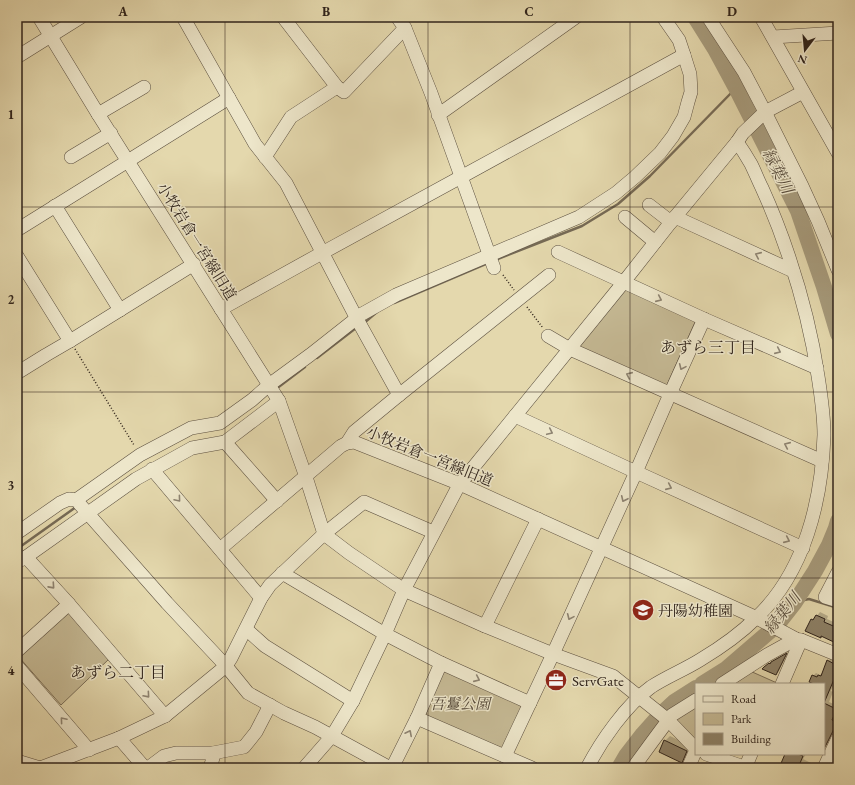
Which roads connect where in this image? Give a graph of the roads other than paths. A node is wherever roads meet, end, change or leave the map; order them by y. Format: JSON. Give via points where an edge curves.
{"nodes":[{"id":1,"x":38,"y":17,"type":"edge"},
{"id":2,"x":81,"y":17,"type":"edge"},
{"id":3,"x":182,"y":17,"type":"edge"},
{"id":4,"x":283,"y":17,"type":"edge"},
{"id":5,"x":397,"y":17,"type":"edge"},
{"id":6,"x":576,"y":17,"type":"edge"},
{"id":7,"x":663,"y":17,"type":"edge"},
{"id":8,"x":708,"y":17,"type":"edge"},
{"id":9,"x":761,"y":17,"type":"edge"},
{"id":10,"x":405,"y":28,"type":"junction"},
{"id":11,"x":838,"y":33,"type":"edge"},
{"id":12,"x":51,"y":36,"type":"junction"},
{"id":13,"x":772,"y":37,"type":"junction"},
{"id":14,"x":684,"y":55,"type":"junction"},
{"id":15,"x":17,"y":57,"type":"edge"},
{"id":16,"x":144,"y":87,"type":"dead end"},
{"id":17,"x":337,"y":87,"type":"junction"},
{"id":18,"x":803,"y":92,"type":"junction"},
{"id":19,"x":229,"y":98,"type":"junction"},
{"id":20,"x":764,"y":113,"type":"junction"},
{"id":21,"x":98,"y":114,"type":"junction"},
{"id":22,"x":438,"y":115,"type":"junction"},
{"id":23,"x":110,"y":133,"type":"junction"},
{"id":24,"x":740,"y":137,"type":"junction"},
{"id":25,"x":838,"y":153,"type":"edge"},
{"id":26,"x":71,"y":157,"type":"dead end"},
{"id":27,"x":265,"y":157,"type":"junction"},
{"id":28,"x":128,"y":161,"type":"junction"},
{"id":29,"x":462,"y":178,"type":"junction"},
{"id":30,"x":649,"y":205,"type":"dead end"},
{"id":31,"x":55,"y":206,"type":"junction"},
{"id":32,"x":625,"y":217,"type":"dead end"},
{"id":33,"x":673,"y":220,"type":"junction"},
{"id":34,"x":17,"y":230,"type":"edge"},
{"id":35,"x":656,"y":242,"type":"junction"},
{"id":36,"x":558,"y":252,"type":"dead end"},
{"id":37,"x":322,"y":253,"type":"junction"},
{"id":38,"x":17,"y":256,"type":"edge"},
{"id":39,"x":491,"y":262,"type":"junction"},
{"id":40,"x":194,"y":264,"type":"junction"},
{"id":41,"x":838,"y":270,"type":"edge"},
{"id":42,"x":793,"y":271,"type":"junction"},
{"id":43,"x":549,"y":275,"type":"dead end"},
{"id":44,"x":623,"y":283,"type":"junction"},
{"id":45,"x":222,"y":309,"type":"junction"},
{"id":46,"x":120,"y":310,"type":"junction"},
{"id":47,"x":704,"y":319,"type":"junction"},
{"id":48,"x":359,"y":323,"type":"junction"},
{"id":49,"x":548,"y":336,"type":"dead end"},
{"id":50,"x":70,"y":341,"type":"junction"},
{"id":51,"x":570,"y":349,"type":"junction"},
{"id":52,"x":817,"y":368,"type":"junction"},
{"id":53,"x":17,"y":373,"type":"edge"},
{"id":54,"x":274,"y":392,"type":"junction"},
{"id":55,"x":670,"y":394,"type":"junction"},
{"id":56,"x":400,"y":395,"type":"junction"},
{"id":57,"x":515,"y":416,"type":"junction"},
{"id":58,"x":225,"y":442,"type":"junction"},
{"id":59,"x":347,"y":442,"type":"junction"},
{"id":60,"x":822,"y":461,"type":"junction"},
{"id":61,"x":152,"y":469,"type":"junction"},
{"id":62,"x":636,"y":472,"type":"junction"},
{"id":63,"x":306,"y":477,"type":"junction"},
{"id":64,"x":460,"y":484,"type":"junction"},
{"id":65,"x":277,"y":501,"type":"junction"},
{"id":66,"x":81,"y":506,"type":"junction"},
{"id":67,"x":538,"y":519,"type":"junction"},
{"id":68,"x":433,"y":532,"type":"junction"},
{"id":69,"x":17,"y":533,"type":"edge"},
{"id":70,"x":324,"y":534,"type":"junction"},
{"id":71,"x":601,"y":548,"type":"junction"},
{"id":72,"x":803,"y":548,"type":"junction"},
{"id":73,"x":220,"y":549,"type":"junction"},
{"id":74,"x":22,"y":560,"type":"edge"},
{"id":75,"x":838,"y":572,"type":"edge"},
{"id":76,"x":282,"y":573,"type":"junction"},
{"id":77,"x":404,"y":590,"type":"junction"},
{"id":78,"x":261,"y":598,"type":"junction"},
{"id":79,"x":838,"y":601,"type":"edge"},
{"id":80,"x":69,"y":604,"type":"junction"},
{"id":81,"x":760,"y":620,"type":"junction"},
{"id":82,"x":485,"y":626,"type":"junction"},
{"id":83,"x":246,"y":630,"type":"junction"},
{"id":84,"x":385,"y":634,"type":"junction"},
{"id":85,"x":796,"y":638,"type":"junction"},
{"id":86,"x":17,"y":651,"type":"edge"},
{"id":87,"x":554,"y":654,"type":"junction"},
{"id":88,"x":838,"y":655,"type":"edge"},
{"id":89,"x":441,"y":663,"type":"junction"},
{"id":90,"x":17,"y":666,"type":"edge"},
{"id":91,"x":226,"y":666,"type":"junction"},
{"id":92,"x":724,"y":683,"type":"edge"},
{"id":93,"x":782,"y":683,"type":"edge"},
{"id":94,"x":353,"y":701,"type":"junction"},
{"id":95,"x":644,"y":701,"type":"junction"},
{"id":96,"x":695,"y":701,"type":"edge"},
{"id":97,"x":530,"y":703,"type":"junction"},
{"id":98,"x":270,"y":705,"type":"junction"},
{"id":99,"x":165,"y":716,"type":"junction"},
{"id":100,"x":417,"y":718,"type":"junction"},
{"id":101,"x":667,"y":719,"type":"junction"},
{"id":102,"x":332,"y":736,"type":"junction"},
{"id":103,"x":119,"y":738,"type":"junction"},
{"id":104,"x":838,"y":738,"type":"edge"},
{"id":105,"x":695,"y":748,"type":"edge"},
{"id":106,"x":89,"y":750,"type":"junction"},
{"id":107,"x":695,"y":751,"type":"edge"},
{"id":108,"x":212,"y":753,"type":"junction"},
{"id":109,"x":704,"y":755,"type":"edge"},
{"id":110,"x":708,"y":755,"type":"edge"},
{"id":111,"x":751,"y":755,"type":"edge"},
{"id":112,"x":505,"y":756,"type":"junction"},
{"id":113,"x":17,"y":760,"type":"edge"},
{"id":114,"x":40,"y":768,"type":"edge"},
{"id":115,"x":146,"y":768,"type":"edge"},
{"id":116,"x":210,"y":768,"type":"edge"},
{"id":117,"x":304,"y":768,"type":"edge"},
{"id":118,"x":391,"y":768,"type":"edge"},
{"id":119,"x":532,"y":768,"type":"edge"},
{"id":120,"x":587,"y":768,"type":"edge"},
{"id":121,"x":633,"y":768,"type":"edge"},
{"id":122,"x":688,"y":768,"type":"edge"},
{"id":123,"x":698,"y":768,"type":"edge"},
{"id":124,"x":746,"y":768,"type":"edge"},
{"id":125,"x":824,"y":768,"type":"edge"}],
"edges":[{"from":1,"to":12,"type":"street","name":"小牧岩倉一宮線旧道"},
{"from":2,"to":12,"type":"street"},
{"from":3,"to":19,"type":"street"},
{"from":4,"to":17,"type":"street"},
{"from":5,"to":10,"type":"street"},
{"from":6,"to":22,"type":"street"},
{"from":7,"to":14,"type":"street","via":[[679,40]]},
{"from":8,"to":20,"type":"street","via":[[744,72]]},
{"from":9,"to":13,"type":"street"},
{"from":10,"to":17,"type":"street","via":[[344,92]]},
{"from":10,"to":22,"type":"street"},
{"from":11,"to":13,"type":"street"},
{"from":12,"to":15,"type":"street"},
{"from":12,"to":21,"type":"street","name":"小牧岩倉一宮線旧道"},
{"from":13,"to":18,"type":"street"},
{"from":14,"to":29,"type":"street"},
{"from":14,"to":39,"type":"street","via":[[690,74],[691,92],[684,117],[660,153],[616,193],[579,217]]},
{"from":16,"to":21,"type":"street"},
{"from":17,"to":27,"type":"street","via":[[291,117]]},
{"from":18,"to":20,"type":"street"},
{"from":18,"to":25,"type":"street"},
{"from":19,"to":27,"type":"street"},
{"from":19,"to":28,"type":"street"},
{"from":20,"to":24,"type":"street"},
{"from":20,"to":41,"type":"street","via":[[806,193]]},
{"from":21,"to":23,"type":"street","name":"小牧岩倉一宮線旧道"},
{"from":22,"to":29,"type":"street"},
{"from":23,"to":26,"type":"street"},
{"from":23,"to":28,"type":"street","name":"小牧岩倉一宮線旧道"},
{"from":24,"to":33,"type":"street"},
{"from":24,"to":42,"type":"street","via":[[768,202]]},
{"from":27,"to":37,"type":"street","via":[[286,183]]},
{"from":28,"to":31,"type":"street"},
{"from":28,"to":40,"type":"street","name":"小牧岩倉一宮線旧道"},
{"from":29,"to":37,"type":"street"},
{"from":29,"to":39,"type":"street"},
{"from":30,"to":33,"type":"street"},
{"from":31,"to":34,"type":"street"},
{"from":31,"to":46,"type":"street"},
{"from":32,"to":35,"type":"street"},
{"from":33,"to":35,"type":"street"},
{"from":42,"to":33,"type":"street","one_way":true},
{"from":35,"to":44,"type":"street"},
{"from":36,"to":44,"type":"street"},
{"from":37,"to":45,"type":"street"},
{"from":37,"to":48,"type":"street"},
{"from":38,"to":50,"type":"street"},
{"from":39,"to":48,"type":"street","via":[[396,294],[362,314]]},
{"from":40,"to":45,"type":"street","name":"小牧岩倉一宮線旧道"},
{"from":40,"to":46,"type":"street"},
{"from":42,"to":52,"type":"street","via":[[803,302]]},
{"from":43,"to":56,"type":"street"},
{"from":44,"to":47,"type":"street","one_way":true},
{"from":44,"to":51,"type":"street"},
{"from":45,"to":54,"type":"street","name":"小牧岩倉一宮線旧道"},
{"from":46,"to":50,"type":"street"},
{"from":47,"to":52,"type":"street","one_way":true},
{"from":47,"to":55,"type":"street","one_way":true},
{"from":48,"to":54,"type":"street","via":[[310,356]]},
{"from":48,"to":56,"type":"street"},
{"from":49,"to":51,"type":"street"},
{"from":50,"to":53,"type":"street"},
{"from":55,"to":51,"type":"street","one_way":true},
{"from":51,"to":57,"type":"street"},
{"from":52,"to":60,"type":"street","via":[[824,433]]},
{"from":54,"to":58,"type":"street"},
{"from":54,"to":63,"type":"street","name":"小牧岩倉一宮線旧道"},
{"from":54,"to":66,"type":"street","via":[[252,400],[220,423],[191,428],[140,455]]},
{"from":60,"to":55,"type":"street","one_way":true},
{"from":55,"to":62,"type":"street"},
{"from":56,"to":59,"type":"street","via":[[354,432]]},
{"from":57,"to":62,"type":"street","one_way":true},
{"from":57,"to":64,"type":"street"},
{"from":58,"to":61,"type":"street","via":[[192,448]]},
{"from":58,"to":65,"type":"street"},
{"from":59,"to":63,"type":"street","name":"小牧岩倉一宮線旧道"},
{"from":59,"to":64,"type":"street","name":"小牧岩倉一宮線旧道","via":[[354,442]]},
{"from":60,"to":72,"type":"street","via":[[813,516]]},
{"from":61,"to":66,"type":"street"},
{"from":61,"to":73,"type":"street","one_way":true},
{"from":62,"to":71,"type":"street","one_way":true},
{"from":62,"to":72,"type":"street","one_way":true},
{"from":63,"to":65,"type":"street"},
{"from":63,"to":70,"type":"street"},
{"from":64,"to":67,"type":"street","name":"小牧岩倉一宮線旧道"},
{"from":64,"to":68,"type":"street"},
{"from":65,"to":73,"type":"street"},
{"from":66,"to":69,"type":"street","via":[[70,499],[60,503]]},
{"from":66,"to":74,"type":"street"},
{"from":66,"to":91,"type":"street"},
{"from":67,"to":71,"type":"street","name":"小牧岩倉一宮線旧道"},
{"from":67,"to":82,"type":"street"},
{"from":68,"to":70,"type":"street","via":[[364,502]]},
{"from":68,"to":77,"type":"street"},
{"from":70,"to":76,"type":"street"},
{"from":70,"to":77,"type":"street"},
{"from":71,"to":81,"type":"street","name":"小牧岩倉一宮線旧道"},
{"from":71,"to":87,"type":"street","one_way":true},
{"from":72,"to":81,"type":"street","via":[[786,583]]},
{"from":73,"to":78,"type":"street"},
{"from":74,"to":80,"type":"street","one_way":true},
{"from":75,"to":79,"type":"street","via":[[826,598]]},
{"from":76,"to":78,"type":"street","via":[[270,584]]},
{"from":76,"to":84,"type":"street"},
{"from":77,"to":82,"type":"street"},
{"from":77,"to":84,"type":"street"},
{"from":78,"to":83,"type":"street"},
{"from":80,"to":86,"type":"street"},
{"from":80,"to":99,"type":"street","one_way":true},
{"from":81,"to":85,"type":"street","name":"小牧岩倉一宮線旧道"},
{"from":81,"to":95,"type":"street","via":[[700,660],[652,687]]},
{"from":82,"to":87,"type":"street"},
{"from":83,"to":91,"type":"street"},
{"from":83,"to":94,"type":"street","via":[[265,646]]},
{"from":84,"to":89,"type":"street"},
{"from":84,"to":94,"type":"street"},
{"from":85,"to":88,"type":"street","name":"小牧岩倉一宮線旧道"},
{"from":85,"to":92,"type":"street"},
{"from":85,"to":93,"type":"street"},
{"from":87,"to":95,"type":"street","via":[[613,676]]},
{"from":87,"to":97,"type":"street"},
{"from":89,"to":97,"type":"street","one_way":true},
{"from":89,"to":100,"type":"street"},
{"from":106,"to":90,"type":"street","one_way":true},
{"from":91,"to":98,"type":"street","via":[[248,693]]},
{"from":91,"to":99,"type":"street"},
{"from":94,"to":102,"type":"street"},
{"from":95,"to":101,"type":"street"},
{"from":95,"to":120,"type":"street","via":[[626,711],[603,741]]},
{"from":96,"to":101,"type":"street"},
{"from":97,"to":112,"type":"street"},
{"from":98,"to":102,"type":"street"},
{"from":98,"to":108,"type":"street","via":[[256,732],[244,747]]},
{"from":99,"to":103,"type":"street"},
{"from":100,"to":112,"type":"street"},
{"from":118,"to":100,"type":"street","one_way":true},
{"from":101,"to":105,"type":"street"},
{"from":101,"to":121,"type":"street"},
{"from":102,"to":117,"type":"street"},
{"from":102,"to":118,"type":"street"},
{"from":103,"to":106,"type":"street"},
{"from":103,"to":115,"type":"street"},
{"from":104,"to":125,"type":"street"},
{"from":106,"to":114,"type":"street"},
{"from":107,"to":122,"type":"street"},
{"from":108,"to":115,"type":"street","via":[[176,753],[164,756]]},
{"from":108,"to":116,"type":"street"},
{"from":109,"to":123,"type":"street"},
{"from":110,"to":124,"type":"street"},
{"from":111,"to":124,"type":"street"},
{"from":112,"to":119,"type":"street"},
{"from":113,"to":114,"type":"street"}]}
